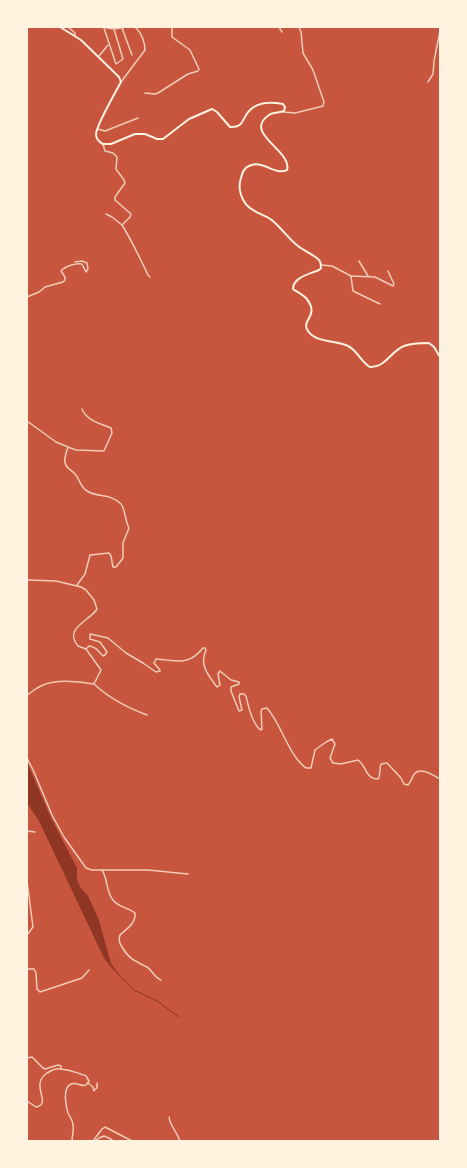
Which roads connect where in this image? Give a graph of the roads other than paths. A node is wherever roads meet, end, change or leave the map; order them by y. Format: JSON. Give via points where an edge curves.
{"nodes":[{"id":1,"x":60,"y":27,"type":"edge"},
{"id":2,"x":68,"y":27,"type":"edge"},
{"id":3,"x":103,"y":27,"type":"edge"},
{"id":4,"x":127,"y":27,"type":"edge"},
{"id":5,"x":135,"y":27,"type":"edge"},
{"id":6,"x":173,"y":27,"type":"edge"},
{"id":7,"x":280,"y":27,"type":"edge"},
{"id":8,"x":299,"y":27,"type":"edge"},
{"id":9,"x":122,"y":28,"type":"junction"},
{"id":10,"x":114,"y":29,"type":"junction"},
{"id":11,"x":440,"y":31,"type":"edge"},
{"id":12,"x":282,"y":32,"type":"dead end"},
{"id":13,"x":75,"y":36,"type":"junction"},
{"id":14,"x":109,"y":45,"type":"junction"},
{"id":15,"x":132,"y":55,"type":"dead end"},
{"id":16,"x":98,"y":56,"type":"junction"},
{"id":17,"x":121,"y":82,"type":"junction"},
{"id":18,"x":428,"y":82,"type":"dead end"},
{"id":19,"x":145,"y":93,"type":"dead end"},
{"id":20,"x":283,"y":112,"type":"junction"},
{"id":21,"x":138,"y":118,"type":"dead end"},
{"id":22,"x":98,"y":129,"type":"junction"},
{"id":23,"x":103,"y":144,"type":"junction"},
{"id":24,"x":106,"y":214,"type":"dead end"},
{"id":25,"x":122,"y":225,"type":"junction"},
{"id":26,"x":358,"y":261,"type":"dead end"},
{"id":27,"x":74,"y":262,"type":"dead end"},
{"id":28,"x":321,"y":265,"type":"junction"},
{"id":29,"x":388,"y":271,"type":"dead end"},
{"id":30,"x":351,"y":276,"type":"junction"},
{"id":31,"x":368,"y":276,"type":"junction"},
{"id":32,"x":150,"y":277,"type":"dead end"},
{"id":33,"x":27,"y":297,"type":"edge"},
{"id":34,"x":380,"y":304,"type":"dead end"},
{"id":35,"x":440,"y":356,"type":"edge"},
{"id":36,"x":82,"y":409,"type":"dead end"},
{"id":37,"x":27,"y":421,"type":"edge"},
{"id":38,"x":68,"y":447,"type":"junction"},
{"id":39,"x":27,"y":580,"type":"edge"},
{"id":40,"x":77,"y":585,"type":"junction"},
{"id":41,"x":86,"y":649,"type":"junction"},
{"id":42,"x":94,"y":684,"type":"junction"},
{"id":43,"x":27,"y":695,"type":"edge"},
{"id":44,"x":147,"y":715,"type":"dead end"},
{"id":45,"x":27,"y":758,"type":"edge"},
{"id":46,"x":440,"y":779,"type":"edge"},
{"id":47,"x":27,"y":831,"type":"edge"},
{"id":48,"x":35,"y":832,"type":"dead end"},
{"id":49,"x":102,"y":870,"type":"junction"},
{"id":50,"x":188,"y":874,"type":"dead end"},
{"id":51,"x":27,"y":881,"type":"edge"},
{"id":52,"x":27,"y":935,"type":"edge"},
{"id":53,"x":27,"y":969,"type":"edge"},
{"id":54,"x":89,"y":970,"type":"dead end"},
{"id":55,"x":161,"y":980,"type":"dead end"},
{"id":56,"x":27,"y":1058,"type":"edge"},
{"id":57,"x":61,"y":1069,"type":"junction"},
{"id":58,"x":88,"y":1083,"type":"junction"},
{"id":59,"x":97,"y":1083,"type":"dead end"},
{"id":60,"x":27,"y":1101,"type":"edge"},
{"id":61,"x":169,"y":1117,"type":"dead end"},
{"id":62,"x":72,"y":1141,"type":"edge"},
{"id":63,"x":94,"y":1141,"type":"edge"},
{"id":64,"x":113,"y":1141,"type":"edge"},
{"id":65,"x":132,"y":1141,"type":"edge"},
{"id":66,"x":180,"y":1141,"type":"edge"}],
"edges":[{"from":1,"to":13,"type":"main road"},
{"from":2,"to":13,"type":"street"},
{"from":3,"to":10,"type":"street"},
{"from":3,"to":14,"type":"street"},
{"from":4,"to":9,"type":"street"},
{"from":5,"to":17,"type":"street","via":[[140,32],[145,50]]},
{"from":6,"to":19,"type":"street","via":[[172,37],[190,50],[199,69],[155,94]]},
{"from":7,"to":12,"type":"street"},
{"from":8,"to":20,"type":"street","via":[[303,53],[313,70],[324,102],[322,106],[295,113]]},
{"from":9,"to":10,"type":"street"},
{"from":9,"to":15,"type":"street"},
{"from":10,"to":14,"type":"street","via":[[124,59],[122,61],[116,64]]},
{"from":11,"to":18,"type":"street","via":[[433,74]]},
{"from":13,"to":16,"type":"main road"},
{"from":14,"to":16,"type":"street"},
{"from":16,"to":17,"type":"main road"},
{"from":17,"to":22,"type":"main road"},
{"from":20,"to":23,"type":"main road","via":[[283,104],[266,103],[248,111],[241,124],[230,127],[212,109],[189,119],[163,139],[135,134],[111,144]]},
{"from":20,"to":28,"type":"main road","via":[[272,113],[262,123],[261,128],[265,138],[281,153],[287,170],[279,172],[258,164],[249,166],[245,168],[240,180],[240,192],[251,209],[274,222],[287,237],[318,259]]},
{"from":21,"to":22,"type":"street","via":[[105,131]]},
{"from":22,"to":23,"type":"main road","via":[[97,138]]},
{"from":23,"to":25,"type":"street","via":[[106,151],[117,157],[116,168],[125,181],[115,199],[131,214]]},
{"from":24,"to":25,"type":"street"},
{"from":25,"to":32,"type":"street"},
{"from":26,"to":31,"type":"street"},
{"from":27,"to":33,"type":"street","via":[[87,263],[88,269],[86,272],[82,264],[78,263],[62,268],[65,277],[63,282],[45,287]]},
{"from":28,"to":30,"type":"street","via":[[332,266]]},
{"from":28,"to":35,"type":"main road","via":[[319,270],[296,281],[293,287],[304,296],[311,307],[312,315],[305,327],[313,336],[350,347],[370,367],[378,366],[400,348],[409,345],[429,344]]},
{"from":29,"to":31,"type":"street","via":[[393,286]]},
{"from":30,"to":31,"type":"street"},
{"from":30,"to":34,"type":"street","via":[[353,291]]},
{"from":36,"to":38,"type":"street","via":[[94,421],[111,428],[112,433],[103,452]]},
{"from":37,"to":38,"type":"street","via":[[56,442]]},
{"from":38,"to":40,"type":"street","via":[[64,460],[67,468],[76,474],[86,491],[112,497],[121,504],[129,528],[123,558],[117,566],[113,567],[110,554],[90,555],[85,574]]},
{"from":39,"to":40,"type":"street"},
{"from":40,"to":41,"type":"street","via":[[86,590],[97,607],[75,631],[76,643]]},
{"from":41,"to":42,"type":"street","via":[[101,670]]},
{"from":41,"to":46,"type":"street","via":[[92,646],[101,655],[105,655],[106,649],[100,642],[91,640],[90,636],[105,636],[126,653],[158,672],[160,668],[154,663],[156,659],[178,662],[195,656],[205,648],[203,655],[208,675],[218,687],[220,671],[238,682],[239,684],[231,687],[231,691],[239,711],[242,710],[239,697],[240,694],[244,694],[257,727],[261,730],[261,711],[262,708],[267,708],[298,760],[306,768],[311,768],[317,748],[332,739],[335,744],[330,758],[333,764],[358,760],[365,772],[378,779],[381,764],[386,763],[404,784],[408,785],[416,773],[429,772]]},
{"from":42,"to":43,"type":"street","via":[[81,681],[52,683],[43,685]]},
{"from":42,"to":44,"type":"street","via":[[126,706]]},
{"from":45,"to":49,"type":"street","via":[[64,837],[83,865],[90,870]]},
{"from":47,"to":48,"type":"street"},
{"from":49,"to":50,"type":"street","via":[[154,870]]},
{"from":49,"to":55,"type":"street","via":[[112,900],[135,913],[132,924],[120,935],[119,943],[127,955],[148,967]]},
{"from":51,"to":52,"type":"street","via":[[33,927]]},
{"from":53,"to":54,"type":"street","via":[[34,969],[37,989],[40,992],[82,978]]},
{"from":56,"to":57,"type":"street","via":[[32,1057],[45,1069],[58,1065]]},
{"from":57,"to":58,"type":"street","via":[[86,1076]]},
{"from":57,"to":60,"type":"street","via":[[52,1070],[40,1080],[42,1104],[36,1107]]},
{"from":58,"to":59,"type":"street","via":[[94,1091]]},
{"from":58,"to":62,"type":"street","via":[[82,1086],[72,1084],[66,1090],[67,1106],[73,1126]]},
{"from":61,"to":66,"type":"street","via":[[170,1124]]},
{"from":63,"to":64,"type":"street","via":[[104,1136]]},
{"from":63,"to":65,"type":"street","via":[[105,1127]]}]}
